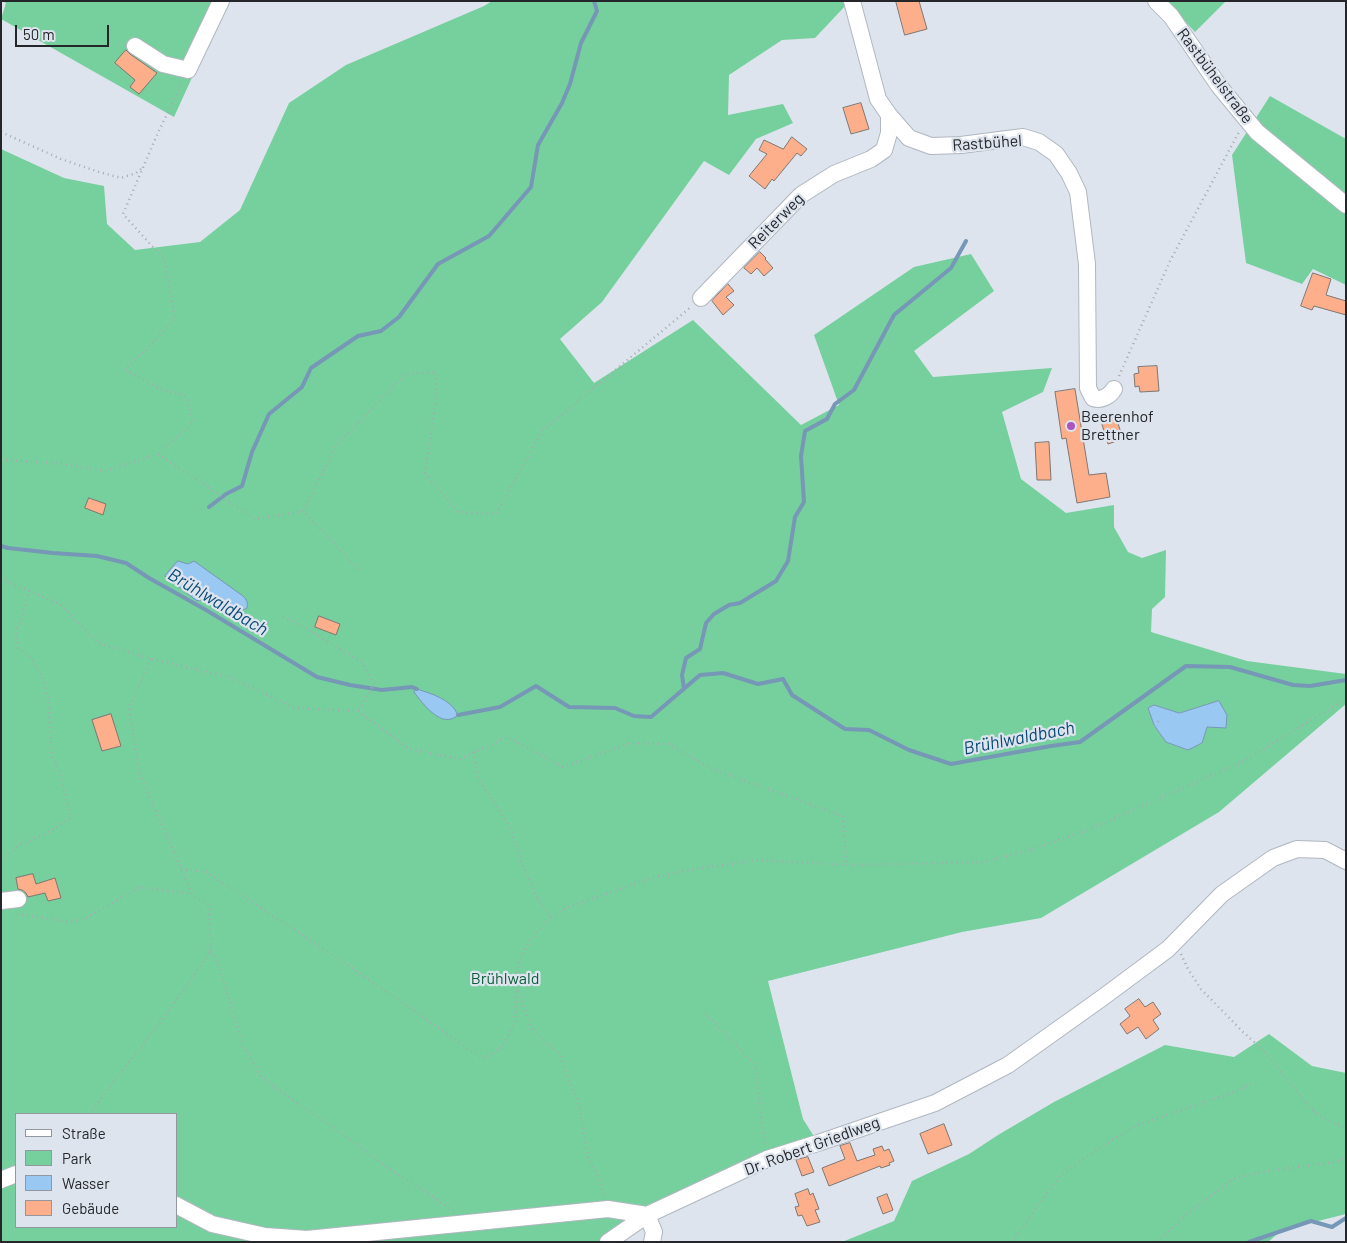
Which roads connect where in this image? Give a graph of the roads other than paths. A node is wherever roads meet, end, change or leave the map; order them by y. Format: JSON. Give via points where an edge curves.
{"nodes":[{"id":1,"x":221,"y":1,"type":"edge"},
{"id":2,"x":852,"y":1,"type":"edge"},
{"id":3,"x":1156,"y":1,"type":"edge"},
{"id":4,"x":135,"y":46,"type":"dead end"},
{"id":5,"x":889,"y":115,"type":"junction"},
{"id":6,"x":1346,"y":205,"type":"edge"},
{"id":7,"x":701,"y":298,"type":"road end"},
{"id":8,"x":1114,"y":389,"type":"road end"},
{"id":9,"x":1346,"y":861,"type":"edge"},
{"id":10,"x":1,"y":901,"type":"edge"},
{"id":11,"x":16,"y":906,"type":"road end"},
{"id":12,"x":15,"y":1174,"type":"edge"},
{"id":13,"x":1,"y":1180,"type":"edge"},
{"id":14,"x":178,"y":1206,"type":"edge"},
{"id":15,"x":647,"y":1214,"type":"junction"},
{"id":16,"x":608,"y":1242,"type":"edge"},
{"id":17,"x":652,"y":1242,"type":"edge"}],
"edges":[{"from":1,"to":4,"type":"street","via":[[188,70],[163,64]]},
{"from":2,"to":5,"type":"street","name":"Rastbühel","via":[[878,99]]},
{"from":3,"to":6,"type":"street","name":"Rastbühelstraße","via":[[1171,16],[1214,79],[1257,132]]},
{"from":5,"to":7,"type":"street","name":"Reiterweg","via":[[890,133],[884,150],[834,174],[801,195]]},
{"from":5,"to":8,"type":"street","name":"Rastbühel","via":[[909,138],[930,146],[1023,137],[1039,142],[1056,154],[1078,192],[1087,264],[1088,388],[1097,400]]},
{"from":9,"to":15,"type":"street","name":"Dr. Robert Griedlweg","via":[[1325,850],[1297,849],[1274,858],[1222,894],[1168,949],[1008,1064],[935,1103],[766,1159]]},
{"from":10,"to":11,"type":"street"},
{"from":12,"to":13,"type":"street"},
{"from":14,"to":15,"type":"street","via":[[212,1224],[265,1236],[307,1239],[608,1210]]},
{"from":15,"to":16,"type":"street","name":"Dr. Robert Griedlweg"},
{"from":15,"to":17,"type":"street","via":[[654,1232]]}]}
